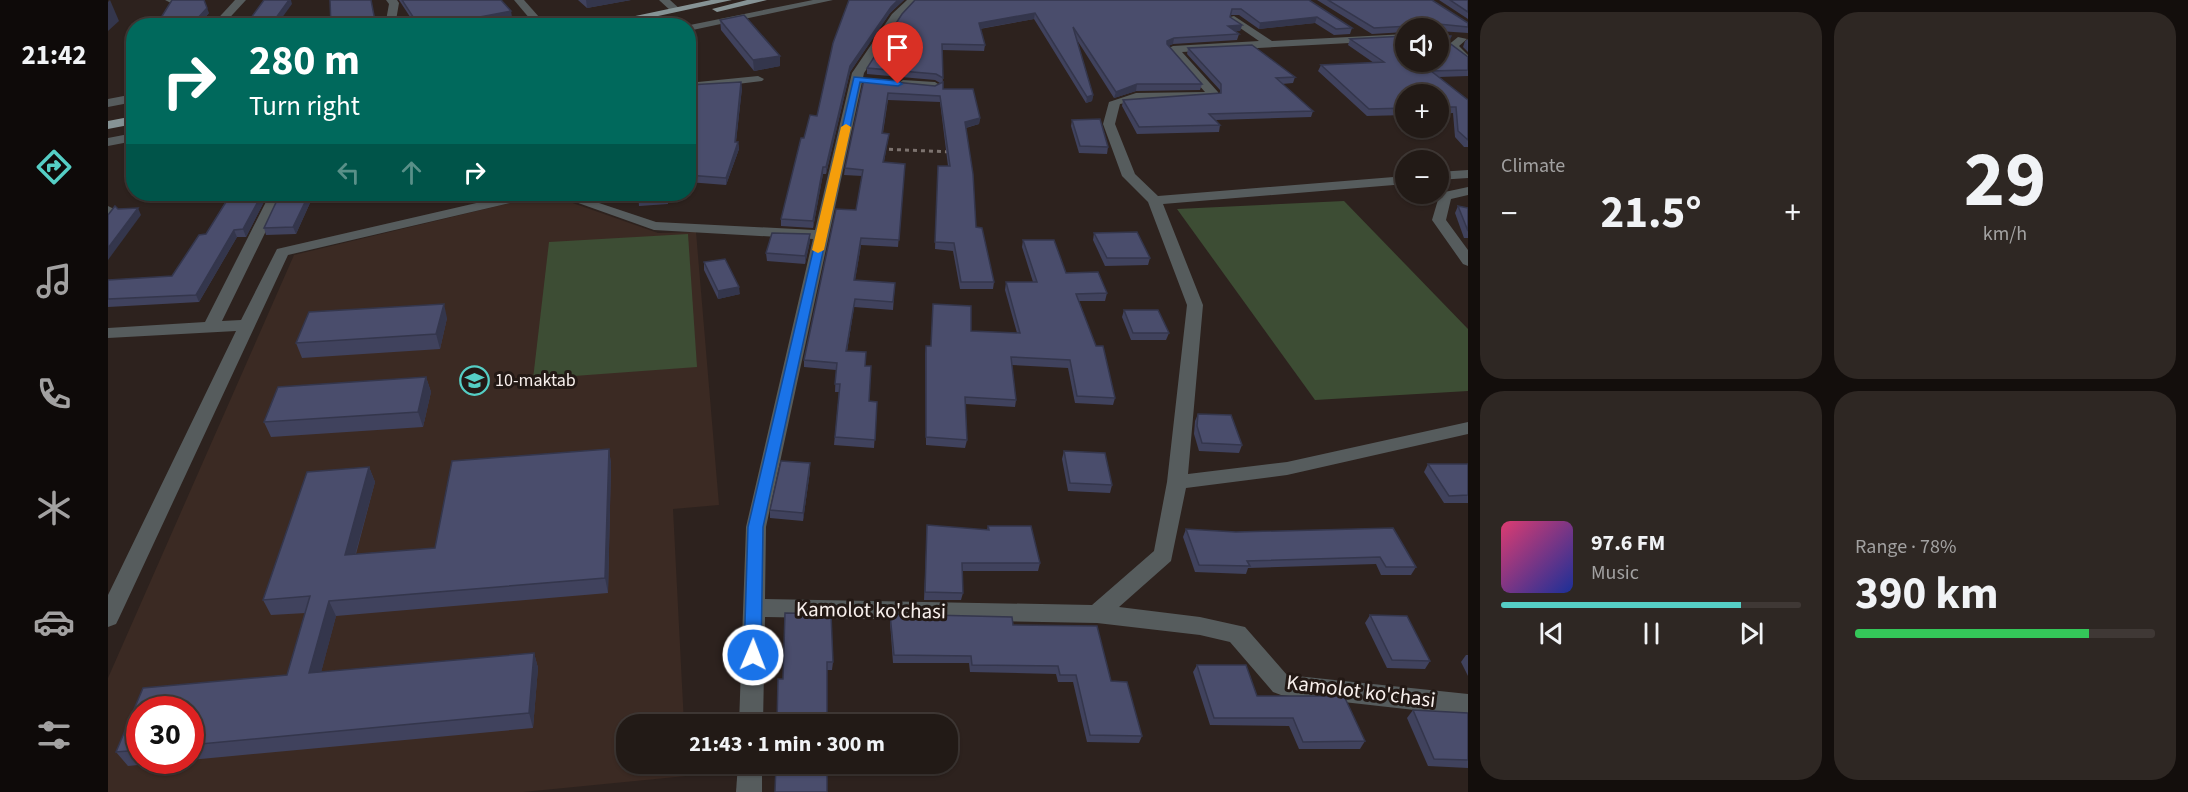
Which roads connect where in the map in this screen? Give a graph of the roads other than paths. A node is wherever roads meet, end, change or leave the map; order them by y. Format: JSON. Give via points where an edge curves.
{"nodes":[{"id":1,"x":240,"y":0,"type":"edge"},
{"id":2,"x":391,"y":0,"type":"edge"},
{"id":3,"x":519,"y":0,"type":"edge"},
{"id":4,"x":664,"y":0,"type":"edge"},
{"id":5,"x":727,"y":0,"type":"edge"},
{"id":6,"x":762,"y":0,"type":"edge"},
{"id":7,"x":788,"y":0,"type":"edge"},
{"id":8,"x":828,"y":0,"type":"edge"},
{"id":9,"x":913,"y":0,"type":"edge"},
{"id":10,"x":745,"y":3,"type":"junction"},
{"id":11,"x":676,"y":10,"type":"junction"},
{"id":12,"x":223,"y":18,"type":"edge"},
{"id":13,"x":391,"y":18,"type":"edge"},
{"id":14,"x":535,"y":18,"type":"edge"},
{"id":15,"x":634,"y":18,"type":"edge"},
{"id":16,"x":670,"y":18,"type":"edge"},
{"id":17,"x":1234,"y":19,"type":"edge"},
{"id":18,"x":696,"y":26,"type":"edge"},
{"id":19,"x":1351,"y":28,"type":"edge"},
{"id":20,"x":1449,"y":36,"type":"edge"},
{"id":21,"x":1395,"y":38,"type":"edge"},
{"id":22,"x":1369,"y":39,"type":"junction"},
{"id":23,"x":1465,"y":39,"type":"edge"},
{"id":24,"x":1270,"y":44,"type":"junction"},
{"id":25,"x":1468,"y":62,"type":"edge"},
{"id":26,"x":758,"y":79,"type":"dead end"},
{"id":27,"x":888,"y":82,"type":"edge"},
{"id":28,"x":696,"y":86,"type":"edge"},
{"id":29,"x":935,"y":86,"type":"edge"},
{"id":30,"x":126,"y":100,"type":"edge"},
{"id":31,"x":108,"y":103,"type":"edge"},
{"id":32,"x":126,"y":114,"type":"edge"},
{"id":33,"x":108,"y":117,"type":"edge"},
{"id":34,"x":126,"y":122,"type":"edge"},
{"id":35,"x":108,"y":125,"type":"edge"},
{"id":36,"x":126,"y":139,"type":"edge"},
{"id":37,"x":108,"y":142,"type":"edge"},
{"id":38,"x":1468,"y":174,"type":"edge"},
{"id":39,"x":1449,"y":175,"type":"edge"},
{"id":40,"x":1395,"y":181,"type":"edge"},
{"id":41,"x":1468,"y":191,"type":"edge"},
{"id":42,"x":1154,"y":200,"type":"junction"},
{"id":43,"x":274,"y":201,"type":"edge"},
{"id":44,"x":501,"y":201,"type":"edge"},
{"id":45,"x":581,"y":201,"type":"edge"},
{"id":46,"x":821,"y":235,"type":"junction"},
{"id":47,"x":1468,"y":261,"type":"edge"},
{"id":48,"x":247,"y":325,"type":"junction"},
{"id":49,"x":211,"y":327,"type":"junction"},
{"id":50,"x":108,"y":333,"type":"edge"},
{"id":51,"x":1468,"y":428,"type":"edge"},
{"id":52,"x":1177,"y":482,"type":"junction"},
{"id":53,"x":754,"y":608,"type":"junction"},
{"id":54,"x":1096,"y":614,"type":"junction"},
{"id":55,"x":108,"y":618,"type":"edge"},
{"id":56,"x":1468,"y":705,"type":"edge"},
{"id":57,"x":751,"y":714,"type":"edge"},
{"id":58,"x":750,"y":774,"type":"edge"},
{"id":59,"x":749,"y":792,"type":"edge"}],
"edges":[{"from":1,"to":12,"type":"street"},
{"from":2,"to":13,"type":"street"},
{"from":3,"to":14,"type":"street"},
{"from":4,"to":11,"type":"street"},
{"from":5,"to":11,"type":"main road"},
{"from":6,"to":10,"type":"main road"},
{"from":7,"to":10,"type":"street"},
{"from":8,"to":18,"type":"street"},
{"from":9,"to":46,"type":"street","via":[[896,16],[858,73],[862,80]]},
{"from":10,"to":16,"type":"main road"},
{"from":11,"to":15,"type":"main road"},
{"from":17,"to":24,"type":"street"},
{"from":19,"to":22,"type":"street"},
{"from":20,"to":23,"type":"street"},
{"from":21,"to":22,"type":"street"},
{"from":22,"to":24,"type":"street"},
{"from":23,"to":25,"type":"street","via":[[1453,46]]},
{"from":24,"to":42,"type":"street","via":[[1173,49],[1214,95],[1136,97],[1115,102],[1109,124],[1128,176]]},
{"from":26,"to":28,"type":"street"},
{"from":27,"to":29,"type":"street"},
{"from":30,"to":31,"type":"street"},
{"from":32,"to":33,"type":"main road"},
{"from":34,"to":35,"type":"main road"},
{"from":36,"to":37,"type":"street"},
{"from":38,"to":39,"type":"street"},
{"from":40,"to":42,"type":"street"},
{"from":41,"to":47,"type":"street","via":[[1445,196],[1438,220]]},
{"from":42,"to":52,"type":"street","via":[[1195,305]]},
{"from":43,"to":49,"type":"street"},
{"from":44,"to":48,"type":"street","via":[[282,252]]},
{"from":45,"to":46,"type":"street","via":[[654,226]]},
{"from":46,"to":53,"type":"street","via":[[756,527]]},
{"from":48,"to":49,"type":"street"},
{"from":48,"to":55,"type":"street"},
{"from":49,"to":50,"type":"street"},
{"from":51,"to":52,"type":"street","via":[[1350,455],[1213,480]]},
{"from":52,"to":54,"type":"street","via":[[1164,555]]},
{"from":53,"to":54,"type":"street","name":"Kamolot ko'chasi"},
{"from":53,"to":57,"type":"street"},
{"from":54,"to":56,"type":"street","name":"Kamolot ko'chasi","via":[[1237,633],[1281,685]]},
{"from":58,"to":59,"type":"street"}]}
